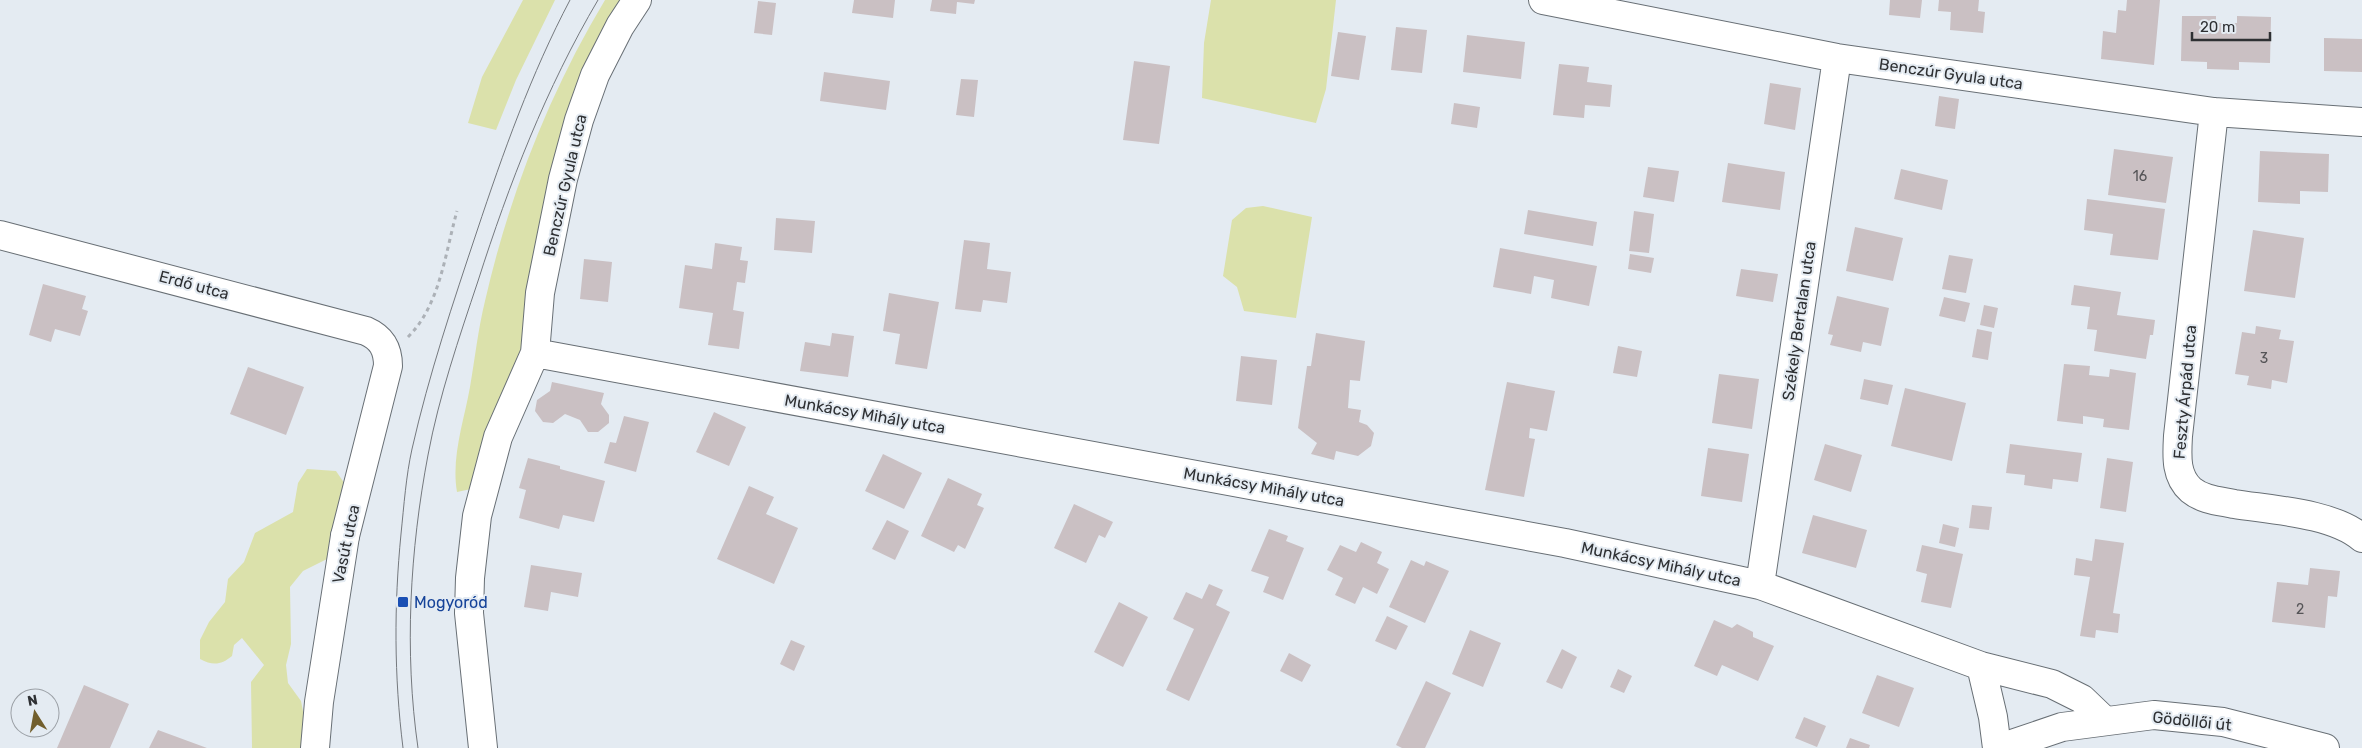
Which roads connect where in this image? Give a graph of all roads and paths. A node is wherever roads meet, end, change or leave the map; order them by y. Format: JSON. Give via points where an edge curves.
{"nodes":[{"id":1,"x":637,"y":0,"type":"edge"},
{"id":2,"x":1556,"y":1,"type":"edge"},
{"id":3,"x":1837,"y":58,"type":"junction"},
{"id":4,"x":2214,"y":112,"type":"junction"},
{"id":5,"x":2362,"y":122,"type":"edge"},
{"id":6,"x":456,"y":211,"type":"dead end"},
{"id":7,"x":0,"y":235,"type":"edge"},
{"id":8,"x":383,"y":344,"type":"junction"},
{"id":9,"x":535,"y":353,"type":"junction"},
{"id":10,"x":2362,"y":538,"type":"edge"},
{"id":11,"x":1760,"y":585,"type":"junction"},
{"id":12,"x":1981,"y":666,"type":"junction"},
{"id":13,"x":2104,"y":720,"type":"junction"},
{"id":14,"x":315,"y":748,"type":"edge"},
{"id":15,"x":482,"y":748,"type":"edge"},
{"id":16,"x":1999,"y":748,"type":"edge"},
{"id":17,"x":2325,"y":748,"type":"edge"}],
"edges":[{"from":1,"to":9,"type":"street","name":"Benczúr Gyula utca","via":[[595,75],[579,120],[563,179],[540,293]]},
{"from":2,"to":3,"type":"street","name":"Benczúr Gyula utca"},
{"from":3,"to":4,"type":"street","name":"Benczúr Gyula utca"},
{"from":3,"to":11,"type":"street","name":"Székely Bertalan utca"},
{"from":4,"to":5,"type":"street","name":"Benczúr Gyula utca"},
{"from":4,"to":10,"type":"street","name":"Feszty Árpád utca","via":[[2178,436],[2177,456],[2181,475],[2190,489],[2212,500],[2332,521]]},
{"from":6,"to":8,"type":"path","via":[[431,306],[408,337]]},
{"from":7,"to":8,"type":"street","name":"Erdő utca","via":[[366,331]]},
{"from":8,"to":14,"type":"street","name":"Vasút utca","via":[[388,366],[345,536]]},
{"from":9,"to":11,"type":"street","name":"Munkácsy Mihály utca","via":[[1555,541]]},
{"from":9,"to":15,"type":"street","via":[[498,437],[484,483],[472,550],[469,612]]},
{"from":11,"to":12,"type":"street","name":"Munkácsy Mihály utca"},
{"from":12,"to":13,"type":"street","name":"Munkácsy Mihály utca","via":[[2052,684],[2082,699]]},
{"from":12,"to":16,"type":"street"},
{"from":13,"to":16,"type":"street","name":"Gödöllői út","via":[[2062,727]]},
{"from":13,"to":17,"type":"street","name":"Gödöllői út","via":[[2180,716],[2223,722]]}]}
